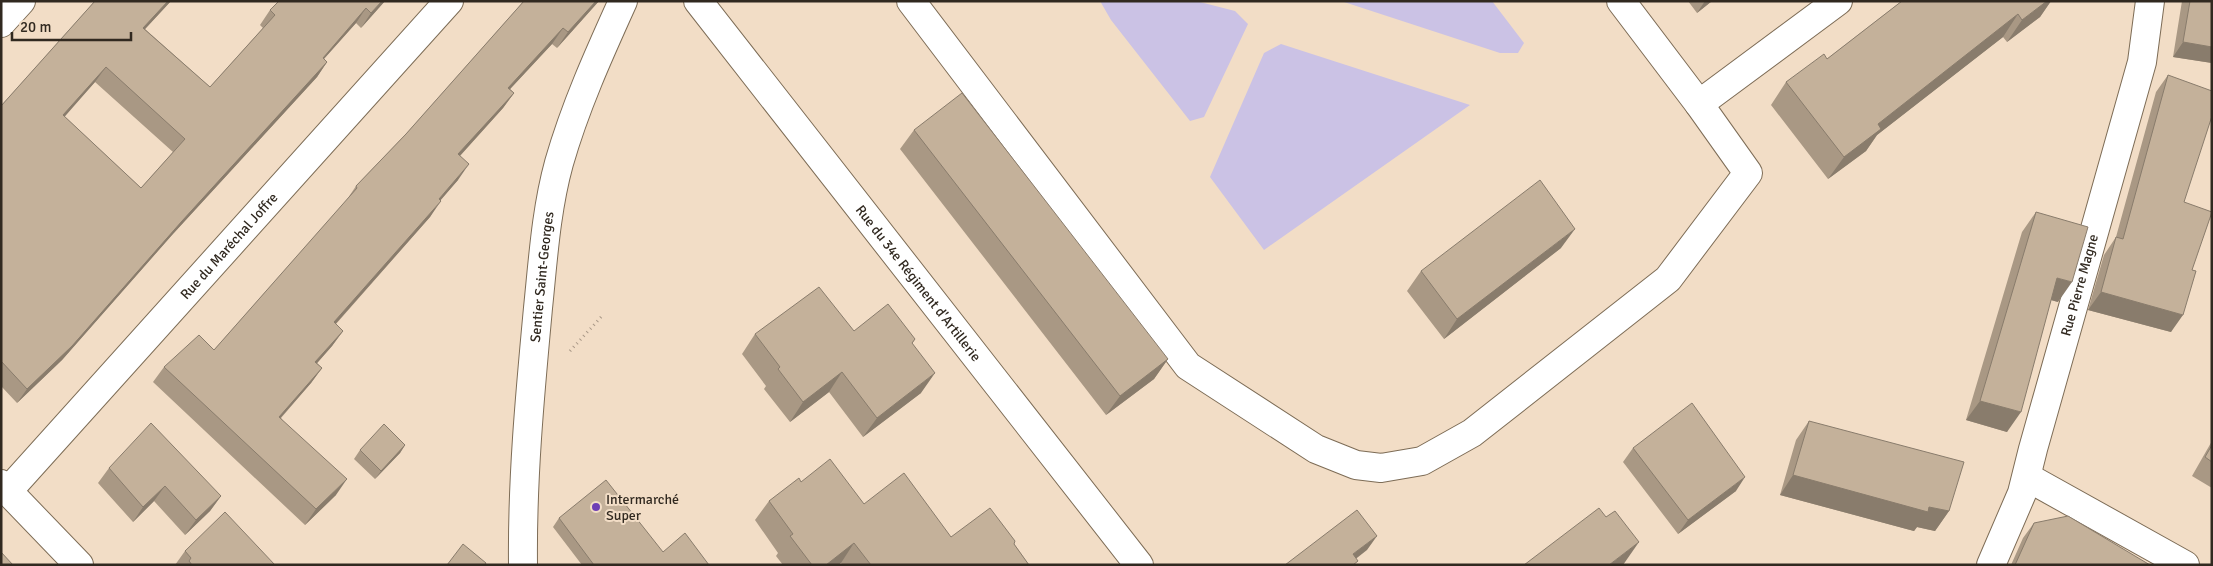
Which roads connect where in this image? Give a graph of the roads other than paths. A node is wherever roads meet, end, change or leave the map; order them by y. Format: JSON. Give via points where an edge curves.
{"nodes":[{"id":1,"x":21,"y":1,"type":"edge"},
{"id":2,"x":449,"y":1,"type":"edge"},
{"id":3,"x":623,"y":1,"type":"edge"},
{"id":4,"x":698,"y":1,"type":"edge"},
{"id":5,"x":911,"y":1,"type":"edge"},
{"id":6,"x":1621,"y":1,"type":"edge"},
{"id":7,"x":1838,"y":1,"type":"edge"},
{"id":8,"x":2150,"y":1,"type":"edge"},
{"id":9,"x":1,"y":23,"type":"edge"},
{"id":10,"x":1699,"y":104,"type":"junction"},
{"id":11,"x":2027,"y":476,"type":"junction"},
{"id":12,"x":5,"y":487,"type":"edge"},
{"id":13,"x":79,"y":565,"type":"edge"},
{"id":14,"x":523,"y":565,"type":"edge"},
{"id":15,"x":1139,"y":565,"type":"edge"},
{"id":16,"x":1991,"y":565,"type":"edge"},
{"id":17,"x":2185,"y":565,"type":"edge"}],
"edges":[{"from":1,"to":9,"type":"street"},
{"from":2,"to":12,"type":"street","name":"Rue du Maréchal Joffre"},
{"from":3,"to":14,"type":"street","name":"Sentier Saint-Georges","via":[[576,112],[559,163],[548,217],[532,372],[523,507]]},
{"from":4,"to":15,"type":"street","name":"Rue du 34e Régiment d'Artillerie"},
{"from":5,"to":10,"type":"street","via":[[1188,366],[1316,450],[1356,465],[1380,468],[1422,461],[1472,433],[1668,280],[1748,173]]},
{"from":6,"to":10,"type":"street"},
{"from":7,"to":10,"type":"street"},
{"from":8,"to":11,"type":"street","name":"Rue Pierre Magne","via":[[2142,62]]},
{"from":11,"to":16,"type":"street","name":"Rue Pierre Magne"},
{"from":11,"to":17,"type":"street"},
{"from":12,"to":13,"type":"street"}]}
